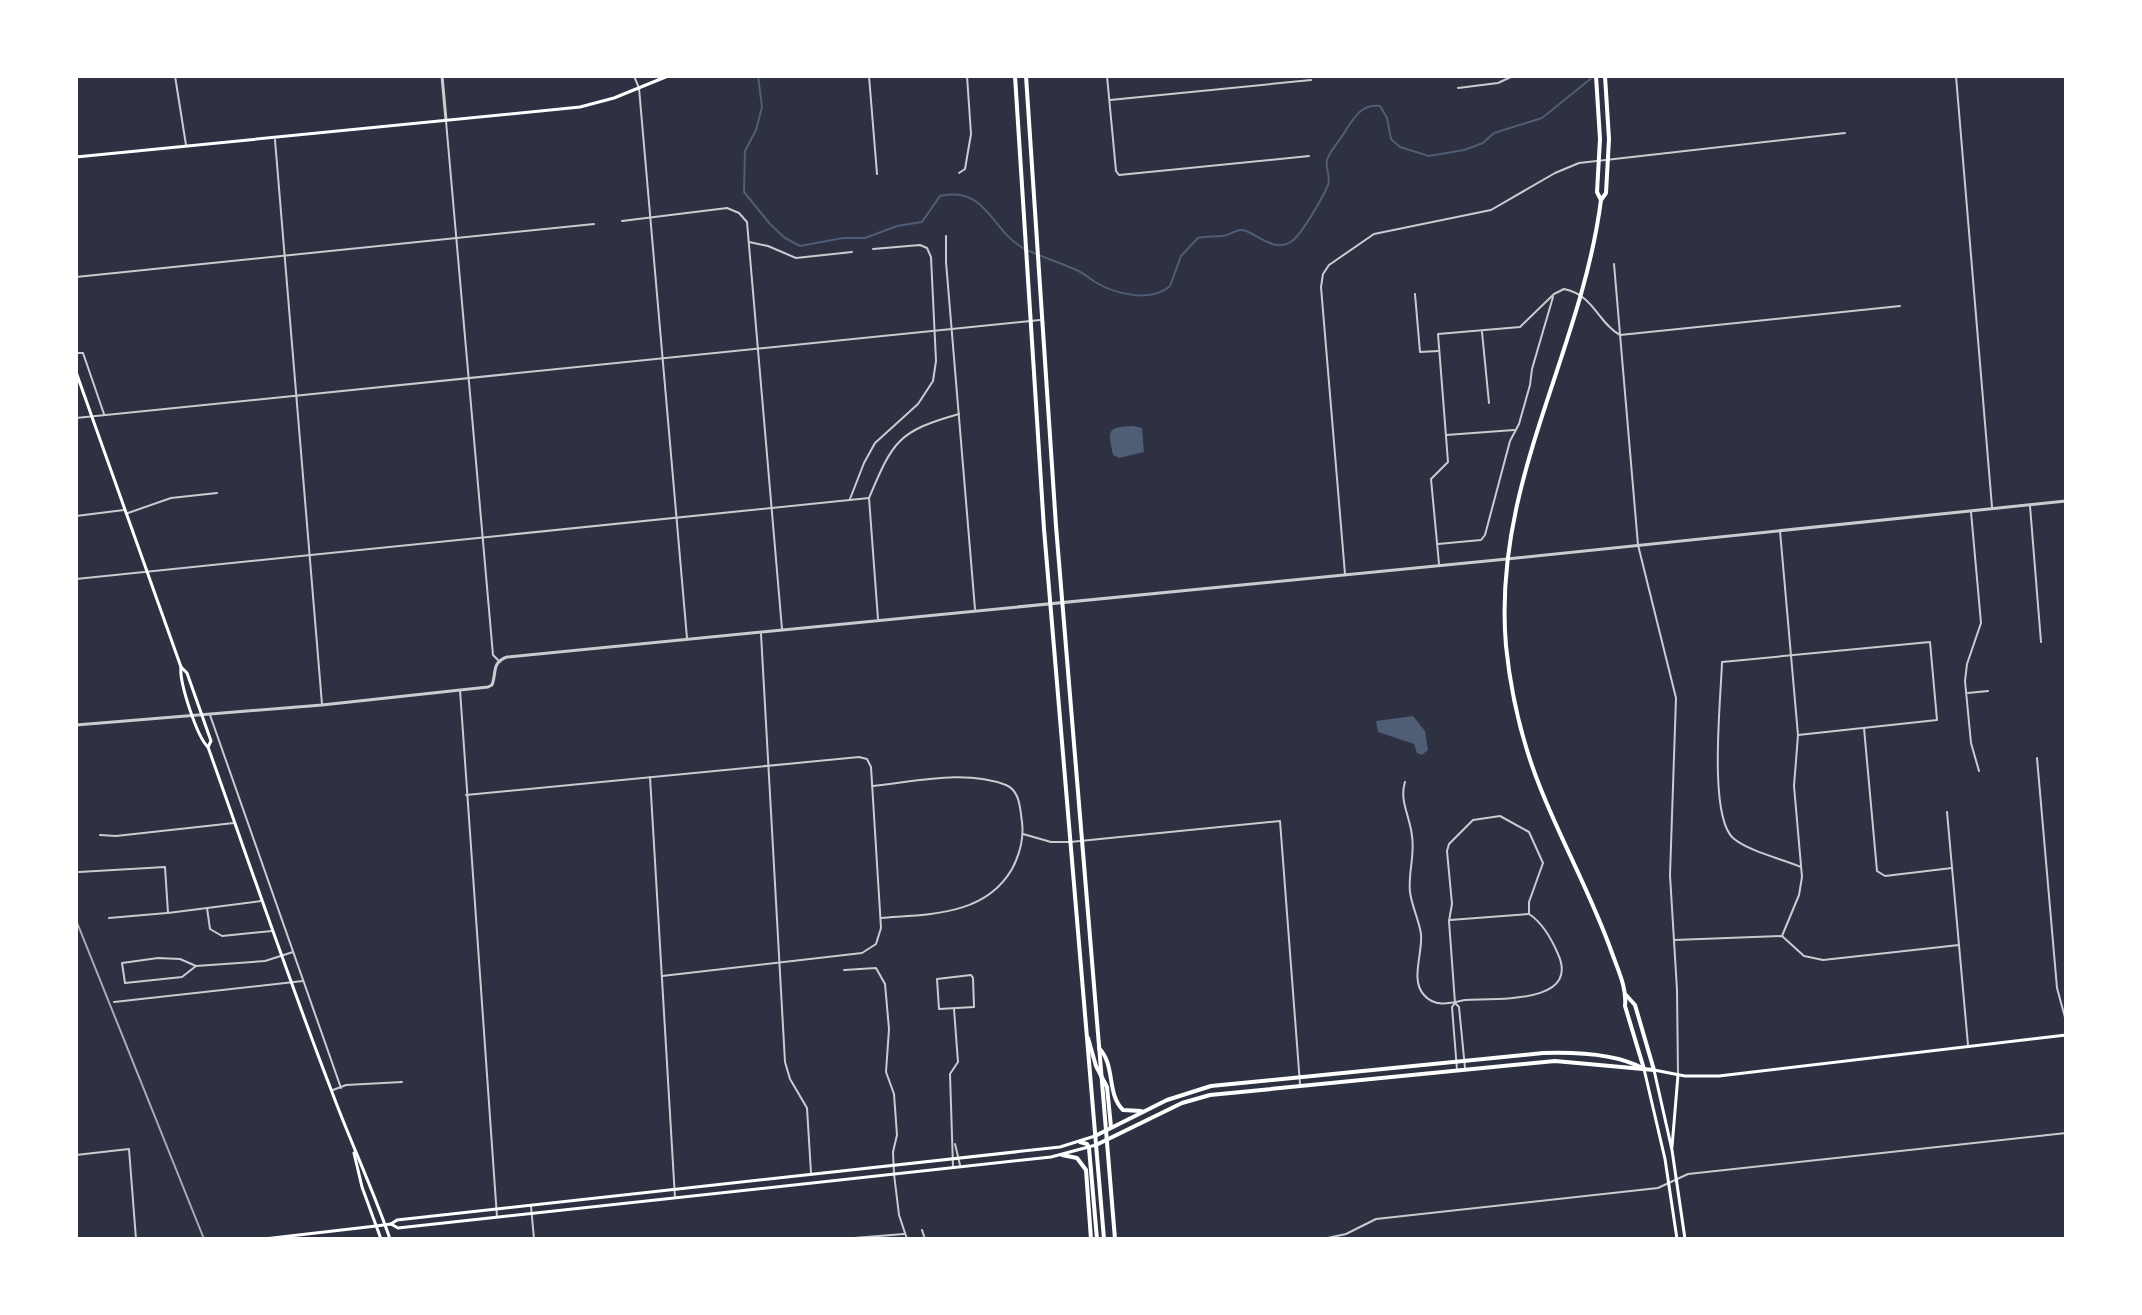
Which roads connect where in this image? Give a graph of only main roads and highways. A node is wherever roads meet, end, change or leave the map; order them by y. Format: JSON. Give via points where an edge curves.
{"nodes":[{"id":1,"x":668,"y":76,"type":"edge"},
{"id":2,"x":1015,"y":76,"type":"edge"},
{"id":3,"x":1026,"y":76,"type":"edge"},
{"id":4,"x":1596,"y":76,"type":"edge"},
{"id":5,"x":1605,"y":76,"type":"edge"},
{"id":6,"x":76,"y":157,"type":"edge"},
{"id":7,"x":1604,"y":159,"type":"junction"},
{"id":8,"x":1601,"y":200,"type":"junction"},
{"id":9,"x":76,"y":372,"type":"edge"},
{"id":10,"x":181,"y":667,"type":"junction"},
{"id":11,"x":208,"y":747,"type":"junction"},
{"id":12,"x":1076,"y":841,"type":"junction"},
{"id":13,"x":1626,"y":995,"type":"junction"},
{"id":14,"x":1086,"y":1032,"type":"junction"},
{"id":15,"x":2066,"y":1035,"type":"edge"},
{"id":16,"x":1099,"y":1047,"type":"junction"},
{"id":17,"x":1644,"y":1069,"type":"junction"},
{"id":18,"x":1654,"y":1070,"type":"junction"},
{"id":19,"x":1101,"y":1074,"type":"junction"},
{"id":20,"x":1678,"y":1075,"type":"junction"},
{"id":21,"x":1144,"y":1111,"type":"junction"},
{"id":22,"x":1111,"y":1127,"type":"junction"},
{"id":23,"x":1105,"y":1130,"type":"junction"},
{"id":24,"x":1122,"y":1133,"type":"junction"},
{"id":25,"x":1095,"y":1136,"type":"junction"},
{"id":26,"x":1106,"y":1141,"type":"junction"},
{"id":27,"x":1080,"y":1142,"type":"junction"},
{"id":28,"x":1096,"y":1145,"type":"junction"},
{"id":29,"x":1089,"y":1148,"type":"junction"},
{"id":30,"x":354,"y":1149,"type":"junction"},
{"id":31,"x":1672,"y":1150,"type":"junction"},
{"id":32,"x":1062,"y":1155,"type":"junction"},
{"id":33,"x":894,"y":1170,"type":"junction"},
{"id":34,"x":811,"y":1175,"type":"junction"},
{"id":35,"x":1673,"y":1181,"type":"junction"},
{"id":36,"x":811,"y":1183,"type":"junction"},
{"id":37,"x":388,"y":1225,"type":"junction"},
{"id":38,"x":376,"y":1226,"type":"junction"},
{"id":39,"x":264,"y":1239,"type":"edge"},
{"id":40,"x":381,"y":1239,"type":"edge"},
{"id":41,"x":390,"y":1239,"type":"edge"},
{"id":42,"x":1094,"y":1239,"type":"edge"},
{"id":43,"x":1104,"y":1239,"type":"edge"},
{"id":44,"x":1115,"y":1239,"type":"edge"},
{"id":45,"x":1677,"y":1239,"type":"edge"},
{"id":46,"x":1685,"y":1239,"type":"edge"}],
"edges":[{"from":1,"to":6,"type":"main road","via":[[580,107]]},
{"from":2,"to":12,"type":"main road","via":[[1050,603]]},
{"from":3,"to":12,"type":"main road"},
{"from":4,"to":7,"type":"main road"},
{"from":5,"to":7,"type":"main road"},
{"from":7,"to":8,"type":"main road","via":[[1606,193]]},
{"from":7,"to":8,"type":"main road","via":[[1597,192]]},
{"from":8,"to":13,"type":"main road","via":[[1589,266],[1522,478],[1507,559],[1506,645],[1522,733],[1539,785],[1599,918]]},
{"from":9,"to":10,"type":"main road"},
{"from":10,"to":11,"type":"main road"},
{"from":10,"to":11,"type":"main road","via":[[211,741]]},
{"from":11,"to":30,"type":"main road"},
{"from":12,"to":14,"type":"main road"},
{"from":12,"to":16,"type":"main road"},
{"from":13,"to":17,"type":"main road"},
{"from":13,"to":18,"type":"main road","via":[[1635,1005]]},
{"from":14,"to":19,"type":"main road"},
{"from":14,"to":25,"type":"main road"},
{"from":15,"to":20,"type":"main road","via":[[1719,1076]]},
{"from":16,"to":19,"type":"main road"},
{"from":16,"to":21,"type":"main road","via":[[1110,1064],[1119,1107]]},
{"from":17,"to":18,"type":"main road"},
{"from":17,"to":21,"type":"main road","via":[[1563,1052],[1202,1087]]},
{"from":17,"to":24,"type":"main road","via":[[1555,1061],[1200,1097]]},
{"from":17,"to":35,"type":"main road"},
{"from":18,"to":20,"type":"main road"},
{"from":18,"to":31,"type":"main road"},
{"from":19,"to":22,"type":"main road"},
{"from":19,"to":23,"type":"main road"},
{"from":20,"to":31,"type":"main road"},
{"from":21,"to":22,"type":"main road"},
{"from":22,"to":23,"type":"main road"},
{"from":22,"to":24,"type":"main road"},
{"from":23,"to":25,"type":"main road"},
{"from":23,"to":26,"type":"main road"},
{"from":24,"to":26,"type":"main road"},
{"from":25,"to":27,"type":"main road"},
{"from":25,"to":28,"type":"main road"},
{"from":26,"to":28,"type":"main road"},
{"from":26,"to":44,"type":"main road"},
{"from":27,"to":29,"type":"main road"},
{"from":27,"to":33,"type":"main road"},
{"from":28,"to":29,"type":"main road"},
{"from":28,"to":43,"type":"main road"},
{"from":29,"to":32,"type":"main road"},
{"from":29,"to":42,"type":"main road"},
{"from":30,"to":37,"type":"main road"},
{"from":30,"to":38,"type":"main road"},
{"from":31,"to":35,"type":"main road"},
{"from":32,"to":33,"type":"main road"},
{"from":32,"to":42,"type":"main road","via":[[1077,1158],[1086,1170]]},
{"from":33,"to":34,"type":"main road"},
{"from":33,"to":36,"type":"main road"},
{"from":34,"to":36,"type":"main road"},
{"from":34,"to":37,"type":"main road"},
{"from":35,"to":45,"type":"main road"},
{"from":35,"to":46,"type":"main road"},
{"from":36,"to":37,"type":"main road"},
{"from":37,"to":38,"type":"main road"},
{"from":37,"to":41,"type":"main road"},
{"from":38,"to":39,"type":"main road"},
{"from":38,"to":40,"type":"main road"}]}
